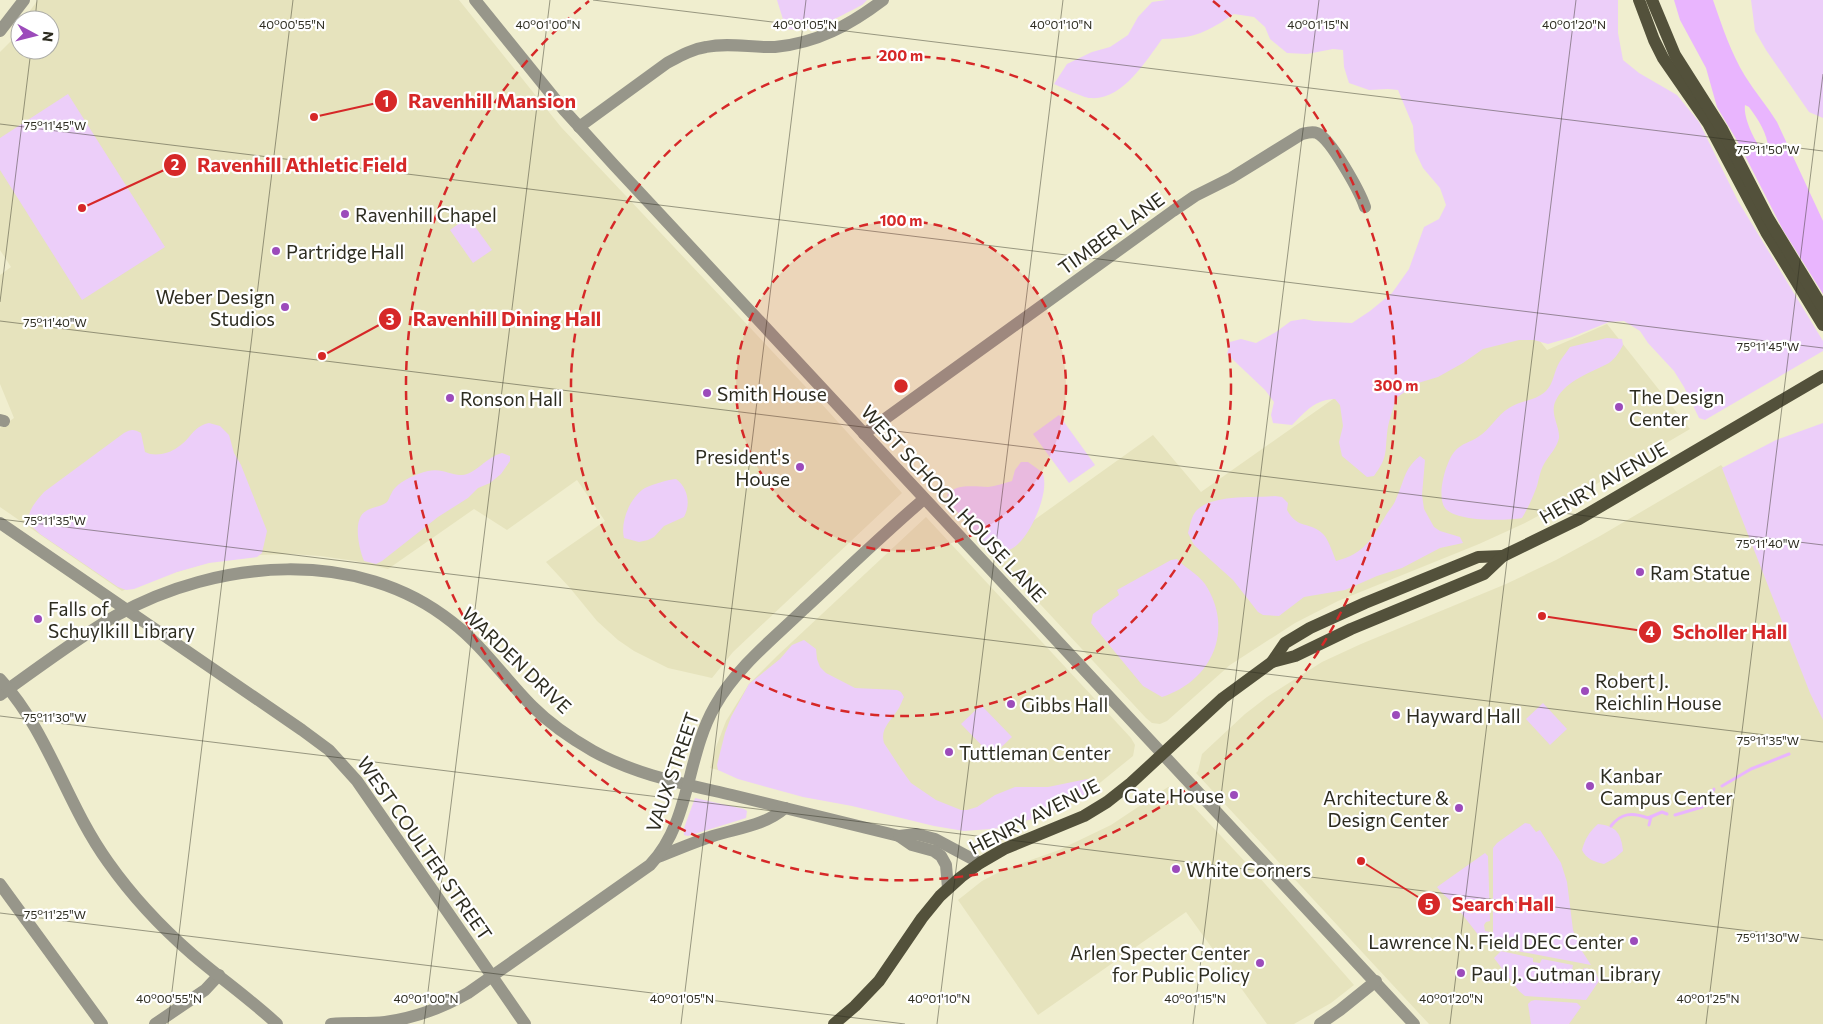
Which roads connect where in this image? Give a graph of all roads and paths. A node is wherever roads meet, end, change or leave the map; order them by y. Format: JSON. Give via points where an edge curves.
{"nodes":[{"id":1,"x":24,"y":0,"type":"edge"},
{"id":2,"x":475,"y":0,"type":"edge"},
{"id":3,"x":883,"y":0,"type":"edge"},
{"id":4,"x":1639,"y":0,"type":"edge"},
{"id":5,"x":1652,"y":0,"type":"edge"},
{"id":6,"x":0,"y":31,"type":"edge"},
{"id":7,"x":578,"y":126,"type":"junction"},
{"id":8,"x":1365,"y":207,"type":"dead end"},
{"id":9,"x":1823,"y":308,"type":"edge"},
{"id":10,"x":1823,"y":325,"type":"edge"},
{"id":11,"x":1823,"y":376,"type":"edge"},
{"id":12,"x":864,"y":434,"type":"junction"},
{"id":13,"x":924,"y":499,"type":"junction"},
{"id":14,"x":0,"y":523,"type":"edge"},
{"id":15,"x":1503,"y":556,"type":"junction"},
{"id":16,"x":127,"y":610,"type":"junction"},
{"id":17,"x":1272,"y":662,"type":"junction"},
{"id":18,"x":3,"y":688,"type":"edge"},
{"id":19,"x":1163,"y":754,"type":"junction"},
{"id":20,"x":687,"y":784,"type":"junction"},
{"id":21,"x":785,"y":808,"type":"junction"},
{"id":22,"x":900,"y":836,"type":"junction"},
{"id":23,"x":658,"y":857,"type":"junction"},
{"id":24,"x":980,"y":863,"type":"junction"},
{"id":25,"x":0,"y":884,"type":"edge"},
{"id":26,"x":948,"y":888,"type":"junction"},
{"id":27,"x":219,"y":975,"type":"junction"},
{"id":28,"x":492,"y":976,"type":"junction"},
{"id":29,"x":1376,"y":981,"type":"junction"},
{"id":30,"x":102,"y":1024,"type":"edge"},
{"id":31,"x":155,"y":1024,"type":"edge"},
{"id":32,"x":277,"y":1024,"type":"edge"},
{"id":33,"x":331,"y":1024,"type":"edge"},
{"id":34,"x":525,"y":1024,"type":"edge"},
{"id":35,"x":834,"y":1024,"type":"edge"},
{"id":36,"x":1320,"y":1024,"type":"edge"},
{"id":37,"x":1414,"y":1024,"type":"edge"}],
"edges":[{"from":1,"to":6,"type":"street"},
{"from":2,"to":7,"type":"street","name":"WEST SCHOOL HOUSE LANE"},
{"from":3,"to":7,"type":"street","via":[[845,26],[804,42],[773,47],[717,45],[694,50],[667,63]]},
{"from":4,"to":10,"type":"main road","via":[[1663,58],[1708,123],[1766,232]]},
{"from":5,"to":9,"type":"main road","via":[[1675,55],[1722,129],[1768,218]]},
{"from":7,"to":12,"type":"street","name":"WEST SCHOOL HOUSE LANE"},
{"from":8,"to":12,"type":"street","name":"TIMBER LANE","via":[[1337,154],[1317,133],[1302,134],[1180,206]]},
{"from":11,"to":15,"type":"main road","name":"HENRY AVENUE","via":[[1579,519]]},
{"from":12,"to":13,"type":"street","name":"WEST SCHOOL HOUSE LANE"},
{"from":13,"to":19,"type":"street","name":"WEST SCHOOL HOUSE LANE"},
{"from":13,"to":20,"type":"street","name":"VAUX STREET","via":[[765,645],[729,684],[714,707],[701,737]]},
{"from":14,"to":16,"type":"street","name":"WEST COULTER STREET"},
{"from":15,"to":17,"type":"main road","name":"HENRY AVENUE","via":[[1484,574],[1351,628],[1295,656]]},
{"from":15,"to":17,"type":"main road","name":"HENRY AVENUE","via":[[1478,557],[1329,618],[1285,642]]},
{"from":16,"to":18,"type":"street","name":"WARDEN DRIVE"},
{"from":16,"to":20,"type":"street","name":"WARDEN DRIVE","via":[[168,592],[230,576],[266,571],[341,573],[388,586],[422,601],[451,621],[475,642],[534,708],[579,742],[626,767]]},
{"from":16,"to":28,"type":"street","name":"WEST COULTER STREET","via":[[329,750],[357,781]]},
{"from":17,"to":19,"type":"main road","name":"HENRY AVENUE","via":[[1223,698]]},
{"from":18,"to":27,"type":"street","via":[[36,727],[72,802],[107,861],[143,906],[192,954]]},
{"from":19,"to":24,"type":"main road","name":"HENRY AVENUE","via":[[1095,810],[1004,849]]},
{"from":19,"to":29,"type":"street","name":"WEST SCHOOL HOUSE LANE"},
{"from":20,"to":21,"type":"street","name":"WARDEN DRIVE"},
{"from":20,"to":23,"type":"street","name":"VAUX STREET","via":[[672,834]]},
{"from":21,"to":22,"type":"street","name":"WARDEN DRIVE"},
{"from":21,"to":23,"type":"street","via":[[765,822],[713,836]]},
{"from":22,"to":24,"type":"street","name":"WARDEN DRIVE","via":[[916,834],[935,839]]},
{"from":22,"to":26,"type":"street","name":"WARDEN DRIVE","via":[[912,845],[941,856],[946,865]]},
{"from":23,"to":28,"type":"street","name":"VAUX STREET","via":[[644,872]]},
{"from":24,"to":26,"type":"main road","name":"HENRY AVENUE"},
{"from":25,"to":30,"type":"street"},
{"from":26,"to":35,"type":"main road","name":"HENRY AVENUE","via":[[922,918],[879,980]]},
{"from":27,"to":31,"type":"street","via":[[205,990]]},
{"from":27,"to":32,"type":"street"},
{"from":28,"to":33,"type":"street","name":"VAUX STREET","via":[[452,1002],[421,1015],[385,1022]]},
{"from":28,"to":34,"type":"street","name":"WEST COULTER STREET"},
{"from":29,"to":36,"type":"street"},
{"from":29,"to":37,"type":"street","name":"WEST SCHOOL HOUSE LANE"}]}
